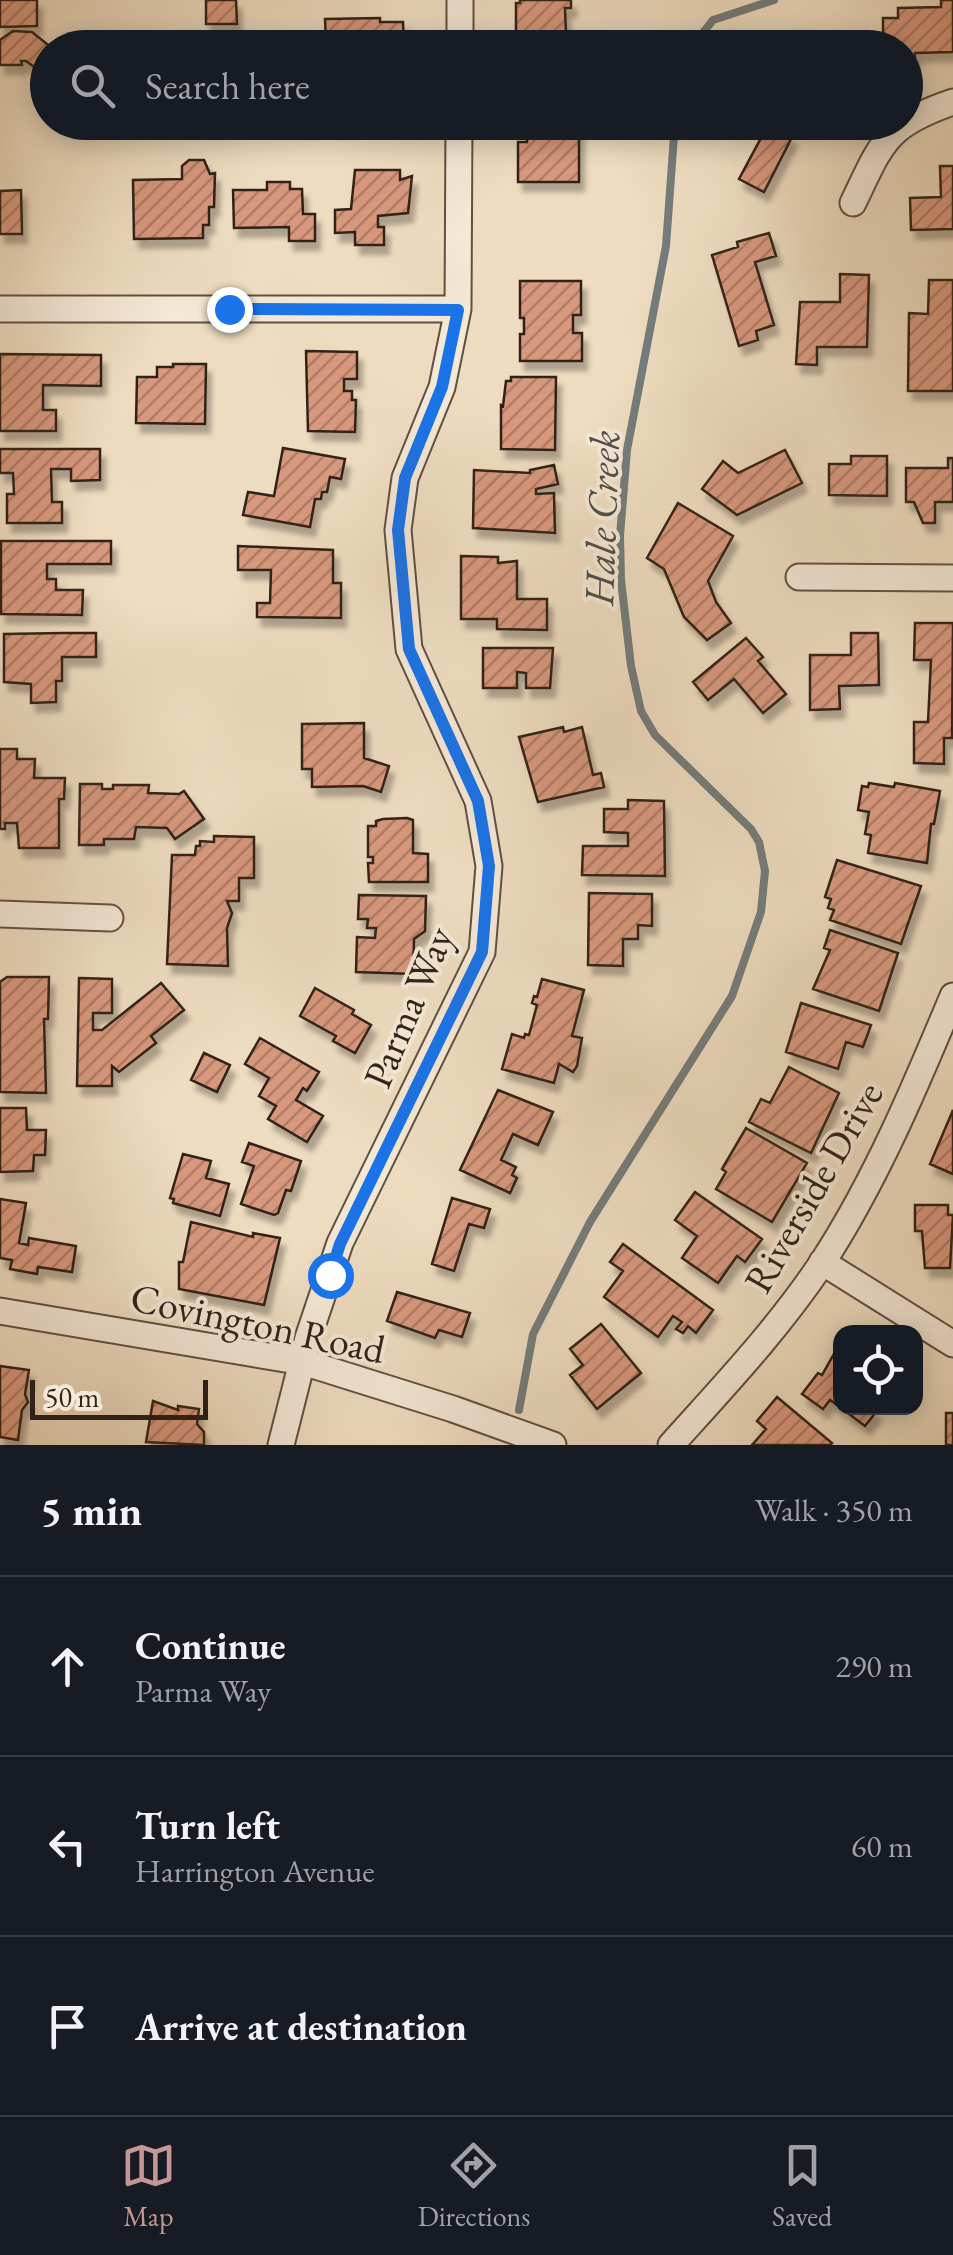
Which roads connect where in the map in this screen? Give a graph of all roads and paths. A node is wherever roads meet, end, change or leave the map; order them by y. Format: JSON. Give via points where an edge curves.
{"nodes":[{"id":1,"x":460,"y":0,"type":"edge"},
{"id":2,"x":460,"y":30,"type":"edge"},
{"id":3,"x":953,"y":102,"type":"edge"},
{"id":4,"x":923,"y":112,"type":"edge"},
{"id":5,"x":460,"y":140,"type":"edge"},
{"id":6,"x":884,"y":140,"type":"edge"},
{"id":7,"x":853,"y":203,"type":"dead end"},
{"id":8,"x":0,"y":309,"type":"edge"},
{"id":9,"x":458,"y":310,"type":"junction"},
{"id":10,"x":800,"y":577,"type":"dead end"},
{"id":11,"x":953,"y":578,"type":"edge"},
{"id":12,"x":0,"y":914,"type":"edge"},
{"id":13,"x":110,"y":918,"type":"dead end"},
{"id":14,"x":953,"y":996,"type":"edge"},
{"id":15,"x":822,"y":1262,"type":"junction"},
{"id":16,"x":0,"y":1311,"type":"edge"},
{"id":17,"x":953,"y":1344,"type":"edge"},
{"id":18,"x":303,"y":1362,"type":"junction"},
{"id":19,"x":281,"y":1445,"type":"edge"},
{"id":20,"x":554,"y":1445,"type":"edge"},
{"id":21,"x":672,"y":1445,"type":"edge"}],
"edges":[{"from":1,"to":2,"type":"street"},
{"from":3,"to":4,"type":"street"},
{"from":5,"to":9,"type":"street","name":"Parma Way"},
{"from":6,"to":7,"type":"street"},
{"from":8,"to":9,"type":"street"},
{"from":9,"to":18,"type":"street","name":"Parma Way","via":[[442,387],[405,478],[398,530],[409,649],[478,801],[489,866],[482,952],[340,1244]]},
{"from":10,"to":11,"type":"street"},
{"from":12,"to":13,"type":"street"},
{"from":14,"to":15,"type":"street","name":"Riverside Drive","via":[[897,1130]]},
{"from":15,"to":17,"type":"street"},
{"from":15,"to":21,"type":"street","name":"Riverside Drive"},
{"from":16,"to":18,"type":"street","name":"Covington Road"},
{"from":18,"to":19,"type":"street","name":"Parma Way"},
{"from":18,"to":20,"type":"street","name":"Covington Road"}]}
